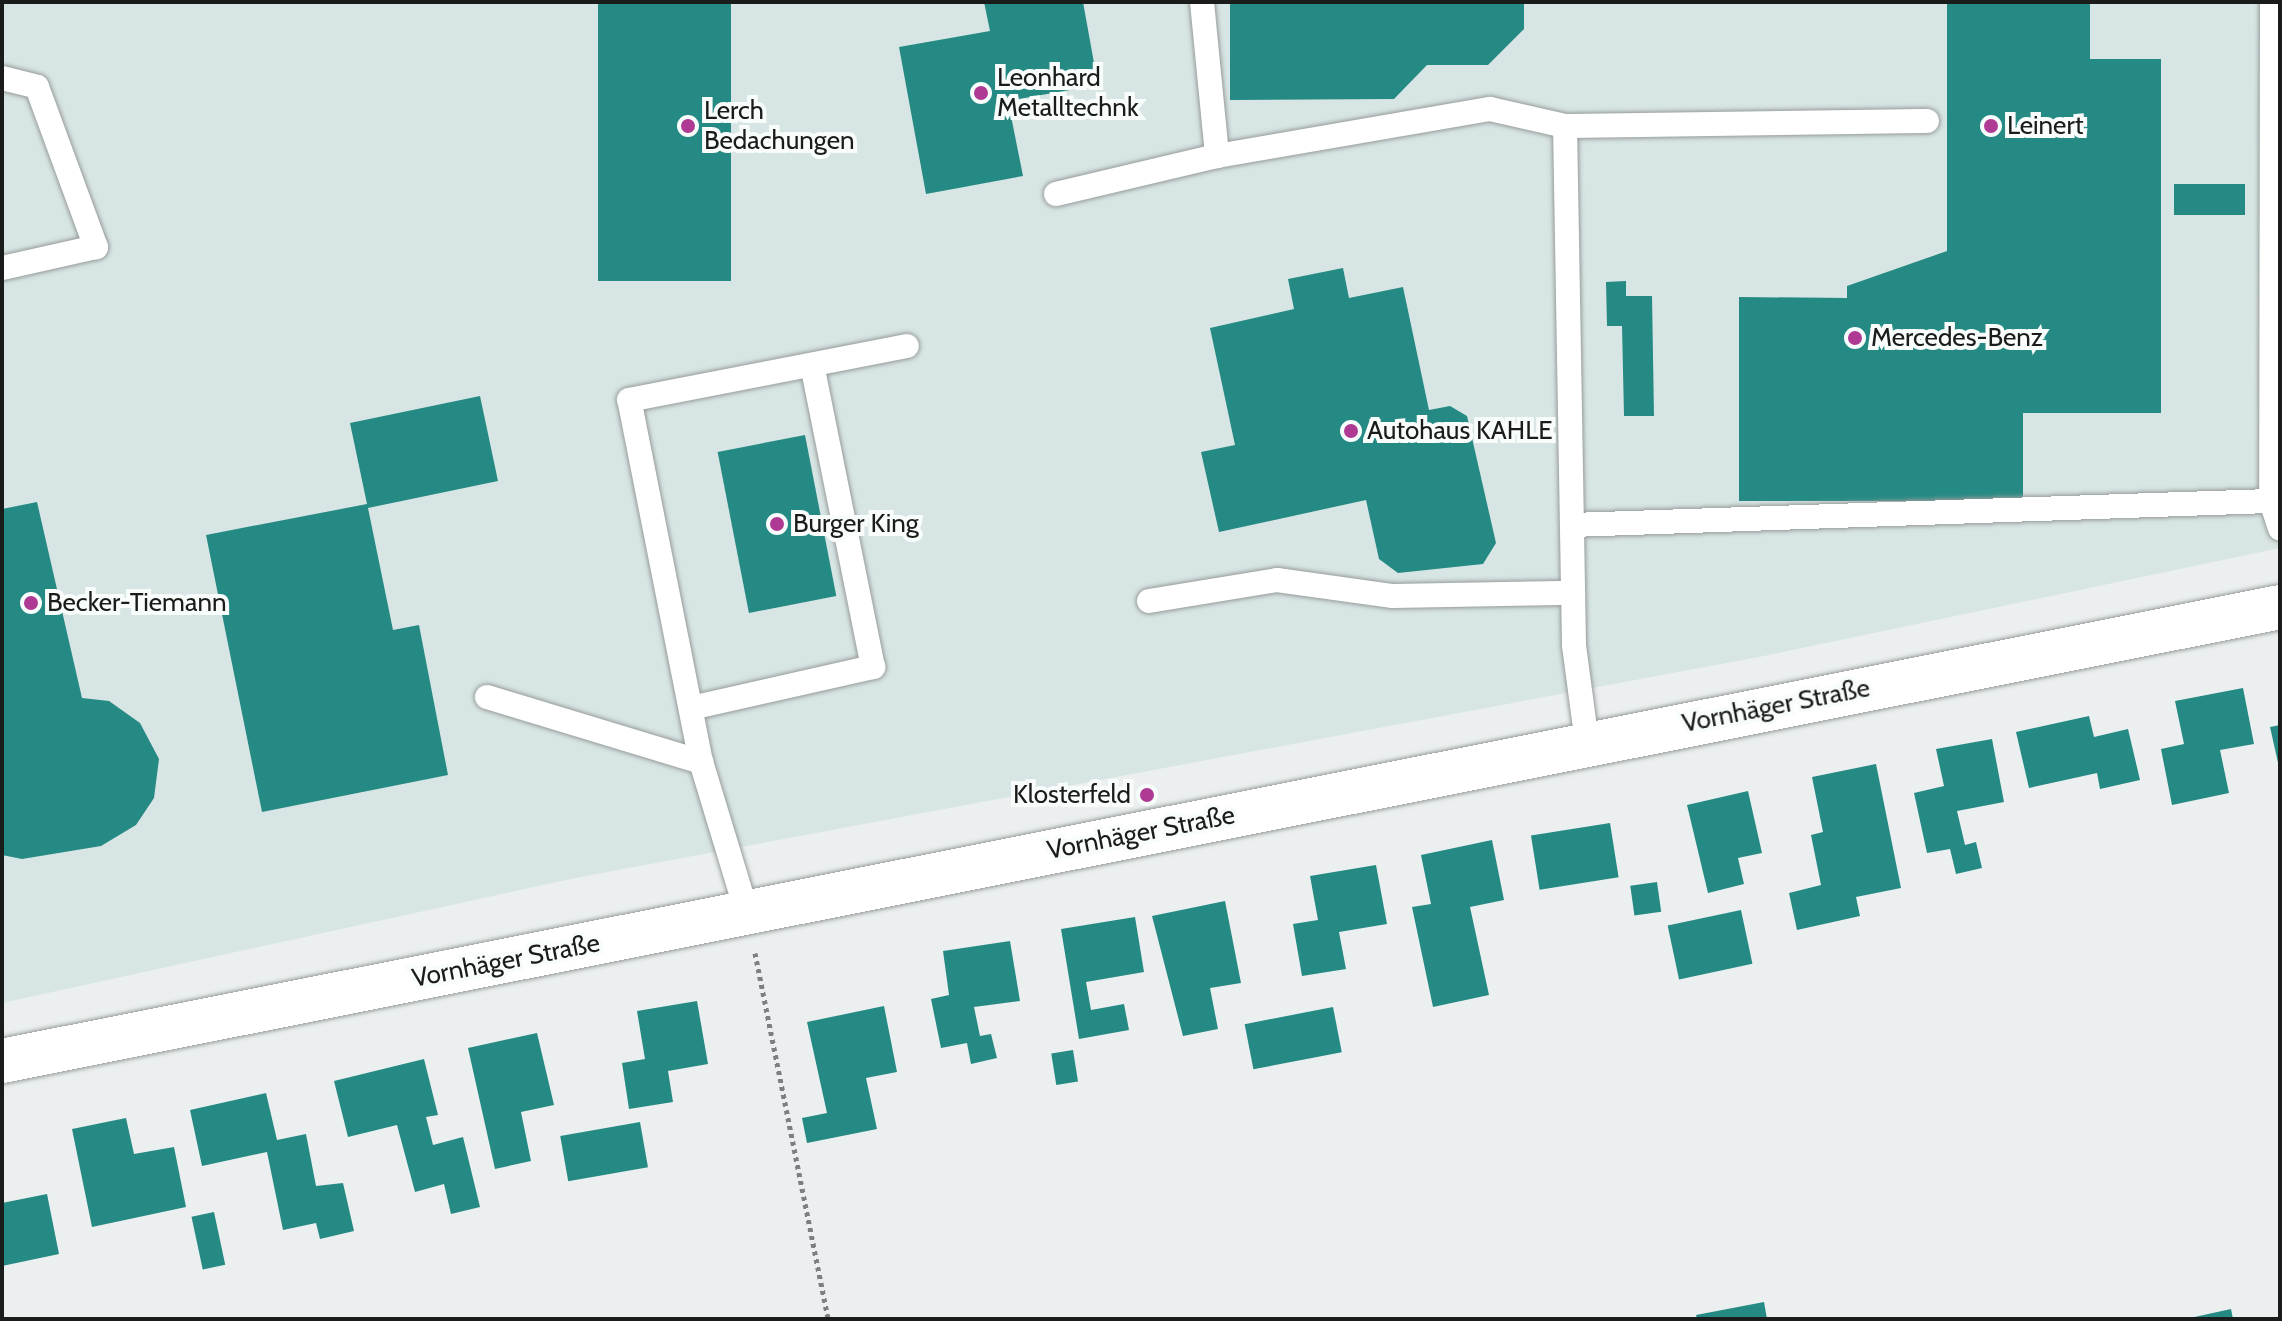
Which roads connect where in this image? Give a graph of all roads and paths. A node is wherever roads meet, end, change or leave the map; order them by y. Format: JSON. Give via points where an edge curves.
{"nodes":[{"id":1,"x":1202,"y":2,"type":"edge"},
{"id":2,"x":2272,"y":2,"type":"edge"},
{"id":3,"x":2,"y":78,"type":"edge"},
{"id":4,"x":1927,"y":121,"type":"dead end"},
{"id":5,"x":1565,"y":126,"type":"junction"},
{"id":6,"x":1217,"y":156,"type":"junction"},
{"id":7,"x":1056,"y":194,"type":"dead end"},
{"id":8,"x":2,"y":268,"type":"edge"},
{"id":9,"x":907,"y":346,"type":"dead end"},
{"id":10,"x":812,"y":365,"type":"junction"},
{"id":11,"x":2271,"y":501,"type":"junction"},
{"id":12,"x":1572,"y":525,"type":"junction"},
{"id":13,"x":2280,"y":529,"type":"edge"},
{"id":14,"x":1573,"y":593,"type":"junction"},
{"id":15,"x":1149,"y":601,"type":"dead end"},
{"id":16,"x":2280,"y":607,"type":"edge"},
{"id":17,"x":487,"y":697,"type":"dead end"},
{"id":18,"x":691,"y":708,"type":"junction"},
{"id":19,"x":1587,"y":743,"type":"junction"},
{"id":20,"x":701,"y":762,"type":"junction"},
{"id":21,"x":747,"y":913,"type":"junction"},
{"id":22,"x":2,"y":1061,"type":"edge"},
{"id":23,"x":828,"y":1319,"type":"edge"}],
"edges":[{"from":1,"to":6,"type":"lane"},
{"from":2,"to":11,"type":"lane"},
{"from":3,"to":8,"type":"lane","via":[[37,87],[96,247]]},
{"from":4,"to":5,"type":"lane"},
{"from":5,"to":6,"type":"lane","via":[[1490,109]]},
{"from":5,"to":12,"type":"lane"},
{"from":6,"to":7,"type":"lane"},
{"from":9,"to":10,"type":"lane"},
{"from":10,"to":18,"type":"lane","via":[[873,667]]},
{"from":10,"to":18,"type":"lane","via":[[629,400]]},
{"from":11,"to":12,"type":"lane"},
{"from":11,"to":13,"type":"lane"},
{"from":12,"to":14,"type":"lane"},
{"from":14,"to":15,"type":"lane","via":[[1393,596],[1277,580]]},
{"from":14,"to":19,"type":"lane"},
{"from":16,"to":19,"type":"main road","name":"Vornhäger Straße"},
{"from":17,"to":20,"type":"lane"},
{"from":18,"to":20,"type":"lane"},
{"from":19,"to":21,"type":"main road","name":"Vornhäger Straße"},
{"from":20,"to":21,"type":"lane"},
{"from":21,"to":22,"type":"main road","name":"Vornhäger Straße"},
{"from":21,"to":23,"type":"path"}]}
